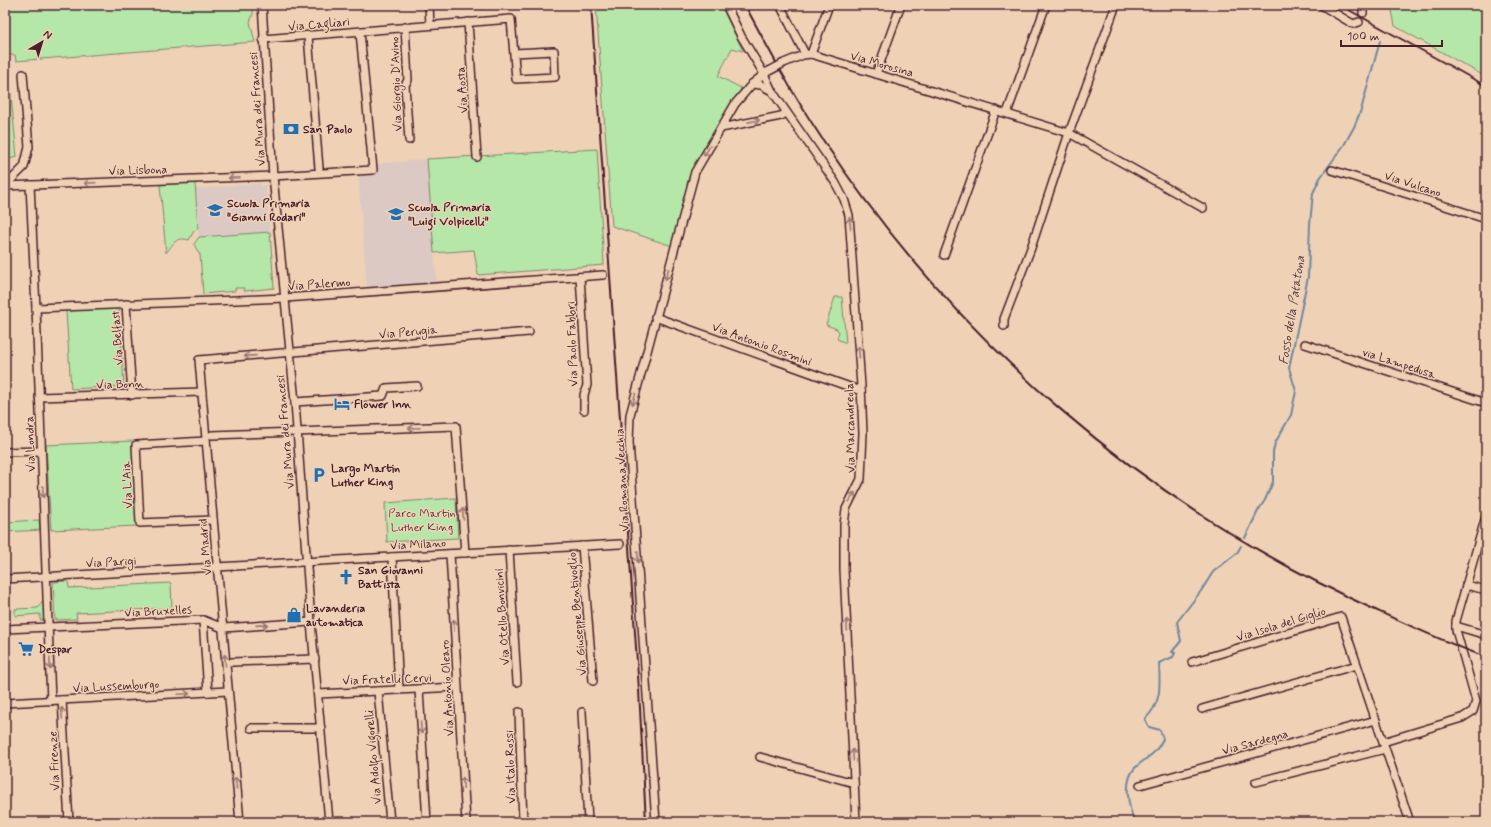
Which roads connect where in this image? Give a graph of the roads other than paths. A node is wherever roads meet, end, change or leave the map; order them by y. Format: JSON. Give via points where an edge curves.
{"nodes":[{"id":1,"x":257,"y":5,"type":"edge"},
{"id":2,"x":262,"y":5,"type":"edge"},
{"id":3,"x":429,"y":5,"type":"edge"},
{"id":4,"x":726,"y":5,"type":"edge"},
{"id":5,"x":780,"y":5,"type":"edge"},
{"id":6,"x":829,"y":5,"type":"edge"},
{"id":7,"x":901,"y":5,"type":"edge"},
{"id":8,"x":1046,"y":5,"type":"edge"},
{"id":9,"x":1116,"y":5,"type":"edge"},
{"id":10,"x":1321,"y":5,"type":"edge"},
{"id":11,"x":1363,"y":5,"type":"edge"},
{"id":12,"x":1363,"y":13,"type":"dead end"},
{"id":13,"x":468,"y":22,"type":"junction"},
{"id":14,"x":1359,"y":22,"type":"dead end"},
{"id":15,"x":430,"y":25,"type":"junction"},
{"id":16,"x":405,"y":27,"type":"junction"},
{"id":17,"x":360,"y":32,"type":"junction"},
{"id":18,"x":308,"y":36,"type":"junction"},
{"id":19,"x":263,"y":39,"type":"junction"},
{"id":20,"x":514,"y":53,"type":"junction"},
{"id":21,"x":808,"y":54,"type":"junction"},
{"id":22,"x":767,"y":73,"type":"junction"},
{"id":23,"x":23,"y":74,"type":"dead end"},
{"id":24,"x":876,"y":74,"type":"junction"},
{"id":25,"x":752,"y":84,"type":"junction"},
{"id":26,"x":772,"y":91,"type":"junction"},
{"id":27,"x":996,"y":110,"type":"junction"},
{"id":28,"x":786,"y":113,"type":"junction"},
{"id":29,"x":1007,"y":113,"type":"junction"},
{"id":30,"x":721,"y":128,"type":"junction"},
{"id":31,"x":1069,"y":133,"type":"junction"},
{"id":32,"x":409,"y":140,"type":"dead end"},
{"id":33,"x":477,"y":157,"type":"dead end"},
{"id":34,"x":319,"y":168,"type":"dead end"},
{"id":35,"x":1332,"y":170,"type":"dead end"},
{"id":36,"x":273,"y":176,"type":"junction"},
{"id":37,"x":30,"y":185,"type":"junction"},
{"id":38,"x":5,"y":186,"type":"edge"},
{"id":39,"x":1203,"y":208,"type":"dead end"},
{"id":40,"x":1486,"y":219,"type":"edge"},
{"id":41,"x":944,"y":255,"type":"dead end"},
{"id":42,"x":603,"y":275,"type":"dead end"},
{"id":43,"x":580,"y":277,"type":"junction"},
{"id":44,"x":285,"y":298,"type":"junction"},
{"id":45,"x":126,"y":304,"type":"junction"},
{"id":46,"x":36,"y":308,"type":"junction"},
{"id":47,"x":655,"y":317,"type":"junction"},
{"id":48,"x":1004,"y":326,"type":"dead end"},
{"id":49,"x":529,"y":332,"type":"dead end"},
{"id":50,"x":1305,"y":344,"type":"dead end"},
{"id":51,"x":289,"y":353,"type":"junction"},
{"id":52,"x":417,"y":386,"type":"dead end"},
{"id":53,"x":862,"y":391,"type":"junction"},
{"id":54,"x":202,"y":392,"type":"junction"},
{"id":55,"x":132,"y":395,"type":"junction"},
{"id":56,"x":39,"y":397,"type":"junction"},
{"id":57,"x":295,"y":402,"type":"junction"},
{"id":58,"x":1486,"y":403,"type":"edge"},
{"id":59,"x":584,"y":410,"type":"dead end"},
{"id":60,"x":296,"y":431,"type":"junction"},
{"id":61,"x":212,"y":435,"type":"dead end"},
{"id":62,"x":206,"y":441,"type":"junction"},
{"id":63,"x":41,"y":451,"type":"junction"},
{"id":64,"x":5,"y":452,"type":"edge"},
{"id":65,"x":1486,"y":516,"type":"edge"},
{"id":66,"x":213,"y":520,"type":"junction"},
{"id":67,"x":620,"y":544,"type":"dead end"},
{"id":68,"x":582,"y":546,"type":"junction"},
{"id":69,"x":509,"y":550,"type":"junction"},
{"id":70,"x":465,"y":553,"type":"junction"},
{"id":71,"x":450,"y":554,"type":"junction"},
{"id":72,"x":392,"y":557,"type":"junction"},
{"id":73,"x":306,"y":562,"type":"junction"},
{"id":74,"x":218,"y":567,"type":"junction"},
{"id":75,"x":46,"y":576,"type":"junction"},
{"id":76,"x":5,"y":579,"type":"edge"},
{"id":77,"x":1466,"y":585,"type":"junction"},
{"id":78,"x":1486,"y":590,"type":"edge"},
{"id":79,"x":203,"y":620,"type":"junction"},
{"id":80,"x":311,"y":622,"type":"junction"},
{"id":81,"x":1456,"y":626,"type":"junction"},
{"id":82,"x":50,"y":627,"type":"junction"},
{"id":83,"x":223,"y":628,"type":"junction"},
{"id":84,"x":5,"y":629,"type":"edge"},
{"id":85,"x":1486,"y":635,"type":"edge"},
{"id":86,"x":315,"y":659,"type":"junction"},
{"id":87,"x":232,"y":662,"type":"dead end"},
{"id":88,"x":1192,"y":662,"type":"dead end"},
{"id":89,"x":1357,"y":665,"type":"junction"},
{"id":90,"x":593,"y":681,"type":"dead end"},
{"id":91,"x":517,"y":682,"type":"dead end"},
{"id":92,"x":457,"y":688,"type":"junction"},
{"id":93,"x":419,"y":689,"type":"junction"},
{"id":94,"x":399,"y":690,"type":"junction"},
{"id":95,"x":228,"y":691,"type":"junction"},
{"id":96,"x":378,"y":691,"type":"junction"},
{"id":97,"x":208,"y":692,"type":"junction"},
{"id":98,"x":318,"y":694,"type":"junction"},
{"id":99,"x":62,"y":700,"type":"junction"},
{"id":100,"x":52,"y":701,"type":"junction"},
{"id":101,"x":5,"y":703,"type":"edge"},
{"id":102,"x":1202,"y":709,"type":"dead end"},
{"id":103,"x":519,"y":712,"type":"dead end"},
{"id":104,"x":582,"y":712,"type":"dead end"},
{"id":105,"x":1376,"y":720,"type":"junction"},
{"id":106,"x":251,"y":728,"type":"dead end"},
{"id":107,"x":321,"y":728,"type":"junction"},
{"id":108,"x":1384,"y":746,"type":"junction"},
{"id":109,"x":760,"y":757,"type":"dead end"},
{"id":110,"x":1256,"y":782,"type":"dead end"},
{"id":111,"x":854,"y":783,"type":"junction"},
{"id":112,"x":1140,"y":785,"type":"dead end"},
{"id":113,"x":69,"y":822,"type":"edge"},
{"id":114,"x":240,"y":822,"type":"edge"},
{"id":115,"x":329,"y":822,"type":"edge"},
{"id":116,"x":390,"y":822,"type":"edge"},
{"id":117,"x":427,"y":822,"type":"edge"},
{"id":118,"x":466,"y":822,"type":"edge"},
{"id":119,"x":523,"y":822,"type":"edge"},
{"id":120,"x":588,"y":822,"type":"edge"},
{"id":121,"x":656,"y":822,"type":"edge"},
{"id":122,"x":856,"y":822,"type":"edge"},
{"id":123,"x":1410,"y":822,"type":"edge"}],
"edges":[{"from":1,"to":19,"type":"street","name":"Via Mura dei Francesi"},
{"from":2,"to":19,"type":"street","name":"Via Mura dei Francesi"},
{"from":3,"to":15,"type":"street"},
{"from":4,"to":22,"type":"street","name":"Via Marcandreola","via":[[747,48]]},
{"from":5,"to":21,"type":"street"},
{"from":6,"to":21,"type":"street"},
{"from":7,"to":24,"type":"street"},
{"from":8,"to":29,"type":"street"},
{"from":9,"to":31,"type":"street"},
{"from":10,"to":14,"type":"street","via":[[1353,24]]},
{"from":11,"to":12,"type":"street"},
{"from":13,"to":15,"type":"street","name":"Via Cagliari"},
{"from":13,"to":20,"type":"street","name":"Via Cagliari","via":[[511,19]]},
{"from":13,"to":33,"type":"street","name":"Via Aosta"},
{"from":15,"to":16,"type":"street","name":"Via Cagliari"},
{"from":16,"to":17,"type":"street","name":"Via Cagliari"},
{"from":16,"to":32,"type":"street","name":"Via Giorgio D'Avino","via":[[408,80],[405,85]]},
{"from":17,"to":18,"type":"street","name":"Via Cagliari"},
{"from":17,"to":36,"type":"street","name":"Via Lisbona","via":[[373,170]]},
{"from":18,"to":19,"type":"street","name":"Via Cagliari"},
{"from":18,"to":34,"type":"street"},
{"from":19,"to":36,"type":"street","name":"Via Mura dei Francesi"},
{"from":20,"to":20,"type":"street","name":"Via Cagliari","via":[[554,51],[555,77],[516,79]]},
{"from":21,"to":22,"type":"street","bridge":true},
{"from":21,"to":24,"type":"street","name":"Via Morosina"},
{"from":22,"to":25,"type":"street","name":"Via Romana Vecchia"},
{"from":22,"to":26,"type":"street","name":"Via Marcandreola"},
{"from":23,"to":38,"type":"street","via":[[29,147],[24,167]]},
{"from":24,"to":27,"type":"street","name":"Via Morosina"},
{"from":25,"to":26,"type":"street","via":[[761,85]]},
{"from":25,"to":30,"type":"street","name":"Via Romana Vecchia","via":[[735,104]]},
{"from":26,"to":28,"type":"street","name":"Via Marcandreola"},
{"from":27,"to":29,"type":"street","name":"Via Morosina"},
{"from":27,"to":41,"type":"street"},
{"from":30,"to":28,"type":"street","one_way":true},
{"from":53,"to":28,"type":"street","name":"Via Marcandreola","one_way":true,"via":[[851,230],[846,206],[833,179]]},
{"from":29,"to":31,"type":"street","name":"Via Morosina"},
{"from":30,"to":47,"type":"street","name":"Via Romana Vecchia","one_way":true,"via":[[695,172]]},
{"from":31,"to":39,"type":"street","name":"Via Morosina"},
{"from":31,"to":48,"type":"street","via":[[1031,248],[1004,319]]},
{"from":35,"to":40,"type":"street","name":"Via Vulcano"},
{"from":36,"to":37,"type":"street","name":"Via Lisbona","one_way":true},
{"from":36,"to":44,"type":"street","name":"Via Mura dei Francesi"},
{"from":37,"to":38,"type":"street","name":"Via Lisbona"},
{"from":37,"to":46,"type":"street","name":"Via Londra"},
{"from":42,"to":43,"type":"street","name":"Via Palermo"},
{"from":43,"to":44,"type":"street","name":"Via Palermo"},
{"from":43,"to":59,"type":"street","name":"Via Paolo Fabbri","via":[[587,385]]},
{"from":44,"to":45,"type":"street","name":"Via Palermo"},
{"from":44,"to":51,"type":"street","name":"Via Mura dei Francesi"},
{"from":45,"to":46,"type":"street","name":"Via Palermo"},
{"from":45,"to":55,"type":"street","name":"Via Belfast"},
{"from":46,"to":56,"type":"street","name":"Via Londra"},
{"from":47,"to":53,"type":"street","name":"Via Antonio Rosmini"},
{"from":47,"to":121,"type":"street","name":"Via Romana Vecchia","one_way":true,"via":[[631,407],[629,432]]},
{"from":49,"to":51,"type":"street","name":"Via Perugia"},
{"from":50,"to":58,"type":"street","name":"via Lampedusa"},
{"from":51,"to":54,"type":"street","name":"Via Madrid","one_way":true,"via":[[199,360]]},
{"from":51,"to":57,"type":"street","name":"Via Mura dei Francesi"},
{"from":52,"to":57,"type":"street","via":[[386,388],[383,396]]},
{"from":111,"to":53,"type":"street","name":"Via Marcandreola","one_way":true,"via":[[844,525],[846,509],[858,488],[862,472]]},
{"from":54,"to":55,"type":"street","name":"Via Bonn"},
{"from":54,"to":62,"type":"street","name":"Via Madrid"},
{"from":55,"to":56,"type":"street","name":"Via Bonn"},
{"from":56,"to":63,"type":"street","name":"Via Londra"},
{"from":57,"to":60,"type":"street","name":"Via Mura dei Francesi"},
{"from":60,"to":61,"type":"street"},
{"from":70,"to":60,"type":"street","one_way":true,"via":[[456,426]]},
{"from":60,"to":73,"type":"street","name":"Via Mura dei Francesi"},
{"from":62,"to":66,"type":"street","name":"Via Madrid"},
{"from":62,"to":66,"type":"street","name":"Via L'Aia","via":[[136,445],[140,523]]},
{"from":63,"to":64,"type":"street"},
{"from":63,"to":75,"type":"street","name":"Via Londra","one_way":true},
{"from":65,"to":77,"type":"street"},
{"from":66,"to":74,"type":"street","name":"Via Madrid"},
{"from":67,"to":68,"type":"street","name":"Via Milano"},
{"from":68,"to":69,"type":"street","name":"Via Milano"},
{"from":68,"to":90,"type":"street","name":"Via Giuseppe Bentivoglio"},
{"from":69,"to":70,"type":"street","name":"Via Milano"},
{"from":69,"to":91,"type":"street","name":"Via Otello Bonvicini"},
{"from":70,"to":71,"type":"street","name":"Via Milano"},
{"from":71,"to":72,"type":"street","name":"Via Milano"},
{"from":92,"to":71,"type":"street","name":"Via Antonio Olearo","one_way":true},
{"from":72,"to":73,"type":"street","name":"Via Milano"},
{"from":72,"to":94,"type":"street"},
{"from":73,"to":74,"type":"street","name":"Via Milano"},
{"from":73,"to":80,"type":"street","name":"Via Mura dei Francesi"},
{"from":74,"to":75,"type":"street","name":"Via Parigi"},
{"from":74,"to":83,"type":"street","name":"Via Madrid"},
{"from":75,"to":76,"type":"street","name":"Via Parigi"},
{"from":75,"to":82,"type":"street","name":"Via Londra"},
{"from":77,"to":78,"type":"street"},
{"from":77,"to":81,"type":"street"},
{"from":79,"to":82,"type":"street","name":"Via Bruxelles"},
{"from":79,"to":83,"type":"street","name":"Via Bruxelles"},
{"from":79,"to":97,"type":"street"},
{"from":83,"to":80,"type":"street","name":"Via Bruxelles","one_way":true},
{"from":80,"to":86,"type":"street","name":"Via Mura dei Francesi"},
{"from":81,"to":85,"type":"street"},
{"from":81,"to":108,"type":"street","via":[[1473,684],[1476,701],[1474,709],[1462,718]]},
{"from":82,"to":84,"type":"street","name":"Via Bruxelles"},
{"from":82,"to":100,"type":"street","name":"Via Londra","one_way":true},
{"from":95,"to":83,"type":"street","name":"Via Madrid","one_way":true},
{"from":86,"to":87,"type":"street"},
{"from":86,"to":98,"type":"street","name":"Via Mura dei Francesi"},
{"from":88,"to":89,"type":"street","name":"Via Isola del Giglio","via":[[1341,617]]},
{"from":89,"to":102,"type":"street"},
{"from":89,"to":105,"type":"street","name":"Via Isola del Giglio"},
{"from":92,"to":93,"type":"street","name":"Via Fratelli Cervi"},
{"from":118,"to":92,"type":"street","name":"Via Antonio Olearo","one_way":true},
{"from":93,"to":94,"type":"street","name":"Via Fratelli Cervi"},
{"from":93,"to":117,"type":"street","one_way":true},
{"from":94,"to":96,"type":"street","name":"Via Fratelli Cervi"},
{"from":95,"to":97,"type":"street","name":"Via Lussemburgo"},
{"from":114,"to":95,"type":"street","name":"Via Madrid","one_way":true},
{"from":96,"to":98,"type":"street","name":"Via Fratelli Cervi"},
{"from":96,"to":116,"type":"street","name":"Via Adolfo Vigorelli"},
{"from":99,"to":97,"type":"street","name":"Via Lussemburgo","one_way":true},
{"from":98,"to":107,"type":"street","name":"Via Mura dei Francesi"},
{"from":99,"to":100,"type":"street","name":"Via Lussemburgo"},
{"from":113,"to":99,"type":"street","name":"Via Firenze","one_way":true},
{"from":100,"to":101,"type":"street","name":"Via Lussemburgo"},
{"from":103,"to":119,"type":"street","name":"Via Italo Rossi"},
{"from":104,"to":120,"type":"street"},
{"from":105,"to":108,"type":"street","name":"Via Isola del Giglio"},
{"from":105,"to":112,"type":"street","name":"Via Sardegna"},
{"from":106,"to":107,"type":"street"},
{"from":107,"to":115,"type":"street","name":"Via Mura dei Francesi"},
{"from":108,"to":110,"type":"street"},
{"from":108,"to":123,"type":"street","name":"Via Isola del Giglio"},
{"from":109,"to":111,"type":"street"},
{"from":111,"to":122,"type":"street","name":"Via Marcandreola"}]}
